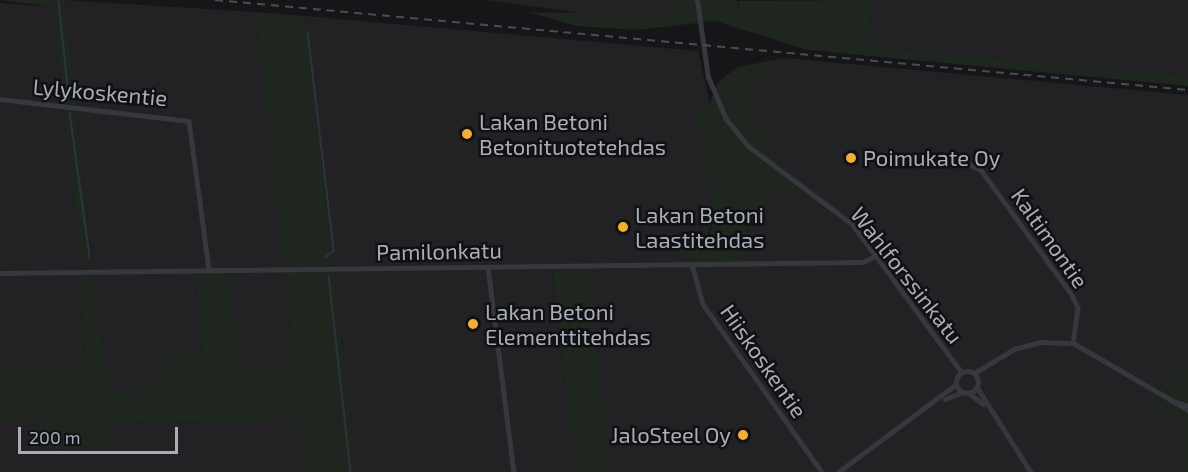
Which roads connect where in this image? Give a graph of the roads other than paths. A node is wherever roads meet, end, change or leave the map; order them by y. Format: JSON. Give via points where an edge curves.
{"nodes":[{"id":1,"x":697,"y":0,"type":"edge"},
{"id":2,"x":0,"y":99,"type":"edge"},
{"id":3,"x":969,"y":164,"type":"dead end"},
{"id":4,"x":877,"y":255,"type":"junction"},
{"id":5,"x":692,"y":264,"type":"junction"},
{"id":6,"x":488,"y":267,"type":"junction"},
{"id":7,"x":209,"y":269,"type":"junction"},
{"id":8,"x":0,"y":273,"type":"edge"},
{"id":9,"x":1073,"y":343,"type":"junction"},
{"id":10,"x":961,"y":372,"type":"junction"},
{"id":11,"x":974,"y":373,"type":"junction"},
{"id":12,"x":956,"y":384,"type":"junction"},
{"id":13,"x":977,"y":387,"type":"junction"},
{"id":14,"x":962,"y":392,"type":"junction"},
{"id":15,"x":969,"y":393,"type":"junction"},
{"id":16,"x":1165,"y":398,"type":"junction"},
{"id":17,"x":935,"y":403,"type":"junction"},
{"id":18,"x":983,"y":404,"type":"junction"},
{"id":19,"x":1188,"y":410,"type":"edge"},
{"id":20,"x":513,"y":472,"type":"edge"},
{"id":21,"x":822,"y":472,"type":"edge"},
{"id":22,"x":838,"y":472,"type":"edge"},
{"id":23,"x":1031,"y":472,"type":"edge"}],
"edges":[{"from":1,"to":4,"type":"street","name":"Wahlforssinkatu","via":[[708,77],[726,119],[748,146],[840,213]]},
{"from":2,"to":7,"type":"street","name":"Lylykoskentie","via":[[189,121]]},
{"from":3,"to":9,"type":"street","name":"Kaltimontie","via":[[981,170],[1072,295],[1078,308]]},
{"from":4,"to":5,"type":"street","name":"Pamilonkatu","via":[[863,262]]},
{"from":4,"to":10,"type":"street","name":"Wahlforssinkatu"},
{"from":5,"to":6,"type":"street","name":"Pamilonkatu"},
{"from":5,"to":21,"type":"street","name":"Hiiskoskentie","via":[[703,304]]},
{"from":6,"to":7,"type":"street","name":"Pamilonkatu"},
{"from":6,"to":20,"type":"street"},
{"from":7,"to":8,"type":"street","name":"Pamilonkatu"},
{"from":9,"to":11,"type":"street","via":[[1040,342],[1014,349]]},
{"from":9,"to":16,"type":"street"},
{"from":10,"to":11,"type":"street"},
{"from":10,"to":12,"type":"street"},
{"from":11,"to":13,"type":"street"},
{"from":12,"to":14,"type":"street"},
{"from":12,"to":17,"type":"street"},
{"from":13,"to":15,"type":"street"},
{"from":13,"to":18,"type":"street"},
{"from":14,"to":15,"type":"street"},
{"from":14,"to":17,"type":"street"},
{"from":15,"to":18,"type":"street"},
{"from":16,"to":19,"type":"street"},
{"from":16,"to":19,"type":"street"},
{"from":17,"to":22,"type":"street"},
{"from":18,"to":23,"type":"street"}]}
